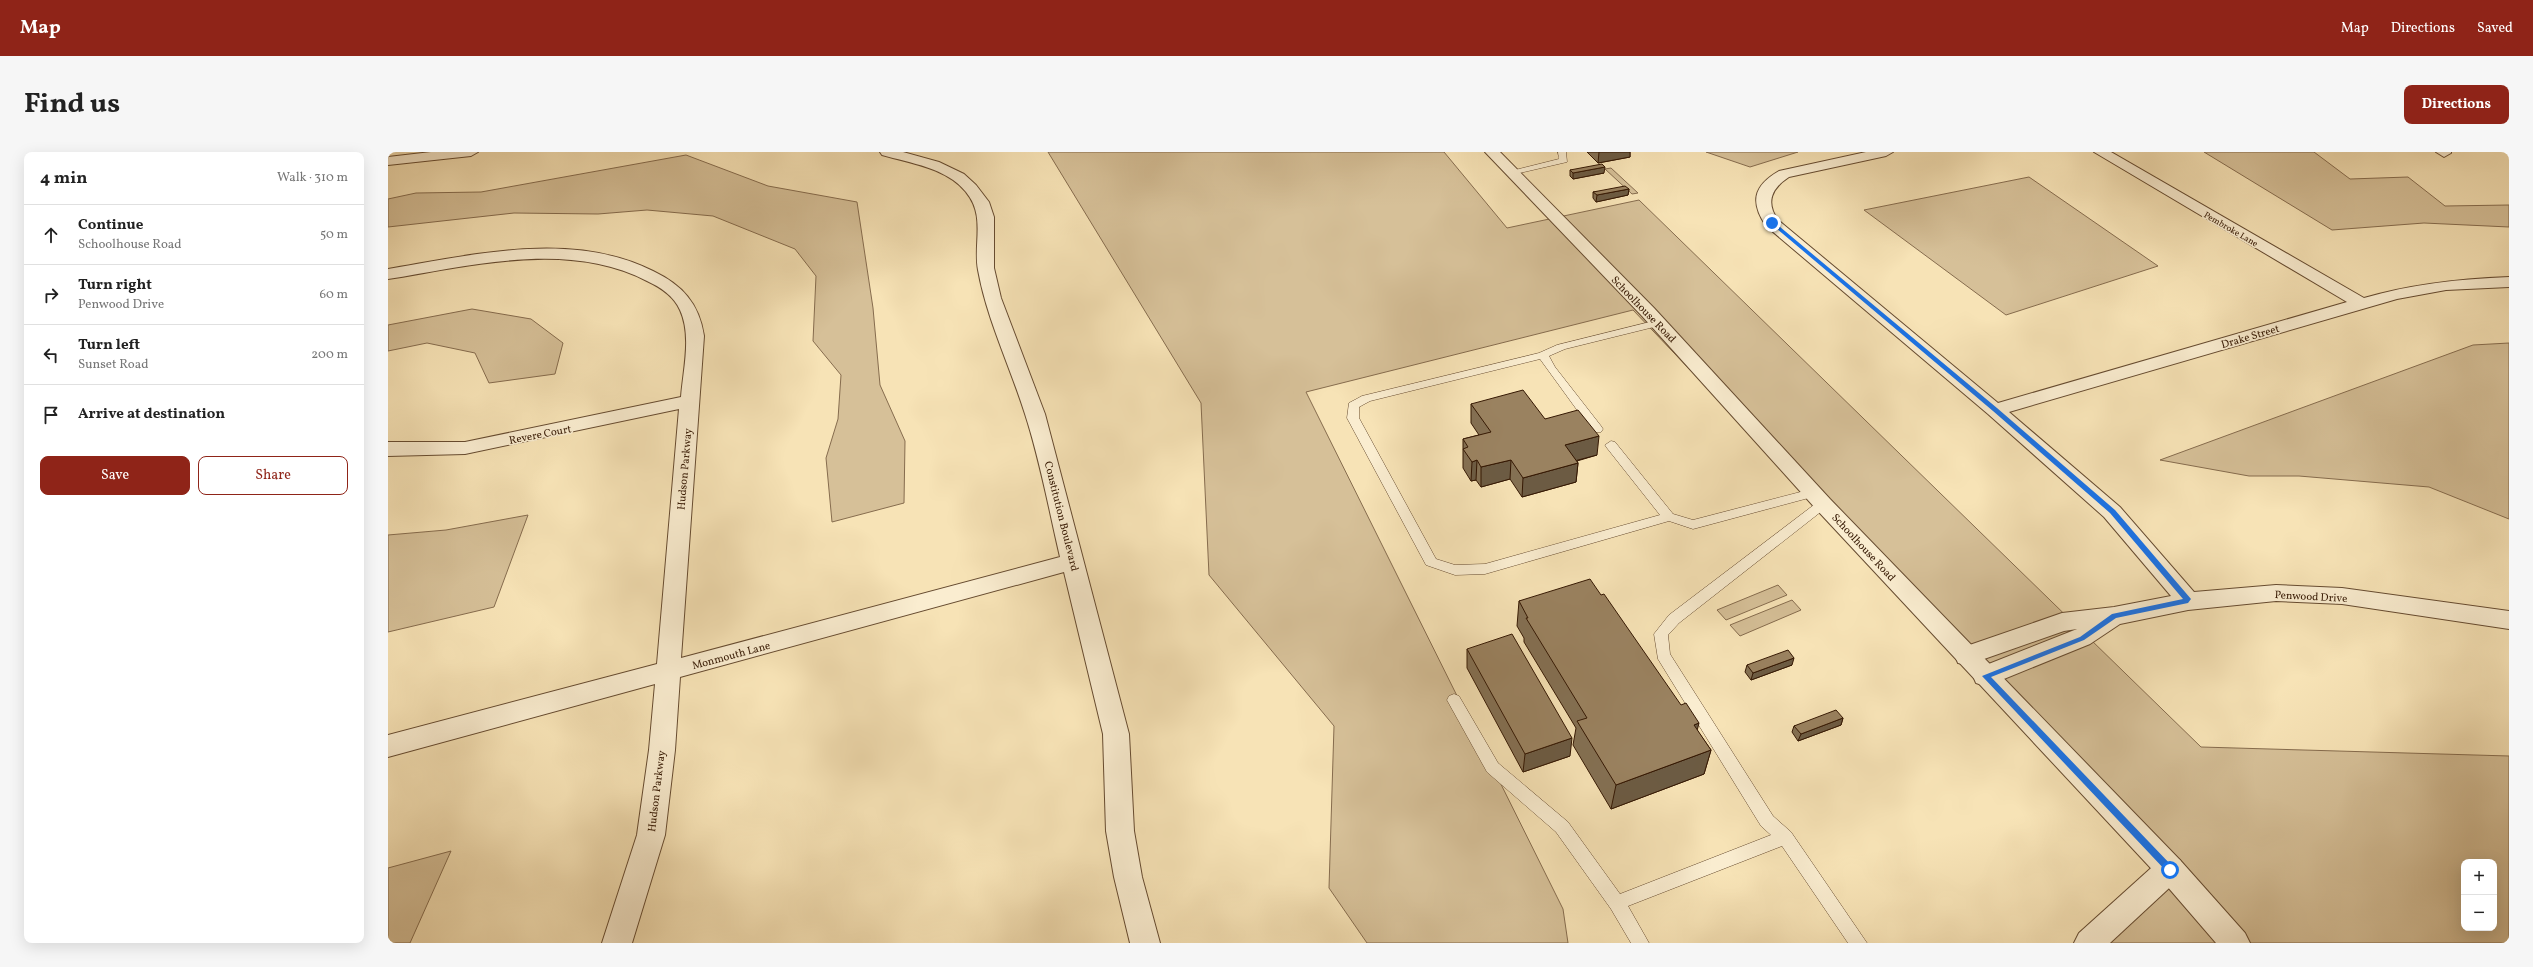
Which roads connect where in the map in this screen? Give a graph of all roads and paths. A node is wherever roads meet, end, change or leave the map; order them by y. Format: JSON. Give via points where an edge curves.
{"nodes":[{"id":1,"x":471,"y":152,"type":"edge"},
{"id":2,"x":887,"y":152,"type":"edge"},
{"id":3,"x":1492,"y":152,"type":"edge"},
{"id":4,"x":1562,"y":152,"type":"edge"},
{"id":5,"x":1886,"y":152,"type":"edge"},
{"id":6,"x":2101,"y":152,"type":"edge"},
{"id":7,"x":1835,"y":156,"type":"edge"},
{"id":8,"x":388,"y":161,"type":"edge"},
{"id":9,"x":1510,"y":172,"type":"junction"},
{"id":10,"x":388,"y":274,"type":"edge"},
{"id":11,"x":2509,"y":282,"type":"edge"},
{"id":12,"x":2362,"y":304,"type":"junction"},
{"id":13,"x":1658,"y":323,"type":"junction"},
{"id":14,"x":1543,"y":354,"type":"junction"},
{"id":15,"x":690,"y":401,"type":"junction"},
{"id":16,"x":1995,"y":410,"type":"junction"},
{"id":17,"x":1597,"y":429,"type":"dead end"},
{"id":18,"x":1611,"y":445,"type":"dead end"},
{"id":19,"x":388,"y":449,"type":"edge"},
{"id":20,"x":1818,"y":498,"type":"junction"},
{"id":21,"x":1669,"y":517,"type":"junction"},
{"id":22,"x":1074,"y":562,"type":"junction"},
{"id":23,"x":2188,"y":601,"type":"junction"},
{"id":24,"x":2114,"y":616,"type":"junction"},
{"id":25,"x":2509,"y":620,"type":"edge"},
{"id":26,"x":1966,"y":656,"type":"junction"},
{"id":27,"x":668,"y":672,"type":"junction"},
{"id":28,"x":1985,"y":676,"type":"junction"},
{"id":29,"x":1454,"y":700,"type":"dead end"},
{"id":30,"x":388,"y":746,"type":"edge"},
{"id":31,"x":1785,"y":837,"type":"junction"},
{"id":32,"x":2170,"y":870,"type":"junction"},
{"id":33,"x":1617,"y":903,"type":"junction"},
{"id":34,"x":618,"y":943,"type":"edge"},
{"id":35,"x":1145,"y":943,"type":"edge"},
{"id":36,"x":1640,"y":943,"type":"edge"},
{"id":37,"x":1858,"y":943,"type":"edge"},
{"id":38,"x":2089,"y":943,"type":"edge"},
{"id":39,"x":2235,"y":943,"type":"edge"}],
"edges":[{"from":1,"to":8,"type":"street"},
{"from":2,"to":22,"type":"street","name":"Constitution Boulevard","via":[[934,165],[959,177],[981,202],[986,217],[986,268],[992,298],[1035,414]]},
{"from":3,"to":9,"type":"street","name":"Schoolhouse Road"},
{"from":4,"to":9,"type":"lane","via":[[1564,160]]},
{"from":5,"to":7,"type":"street"},
{"from":6,"to":12,"type":"street","name":"Pembroke Lane"},
{"from":7,"to":16,"type":"street","via":[[1784,174],[1772,181],[1764,192],[1765,212],[1772,223]]},
{"from":9,"to":13,"type":"street","name":"Schoolhouse Road"},
{"from":10,"to":15,"type":"street","name":"Hudson Parkway","via":[[475,261],[558,254],[584,255],[633,266],[653,276],[684,298],[694,320]]},
{"from":11,"to":12,"type":"street","name":"Drake Street","via":[[2446,285],[2395,294]]},
{"from":12,"to":16,"type":"street","name":"Drake Street"},
{"from":13,"to":14,"type":"lane","via":[[1561,347]]},
{"from":13,"to":20,"type":"street","name":"Schoolhouse Road"},
{"from":14,"to":17,"type":"lane","via":[[1550,368]]},
{"from":14,"to":21,"type":"lane","via":[[1366,398],[1353,405],[1353,418],[1431,562],[1455,570],[1486,569]]},
{"from":15,"to":19,"type":"street","name":"Revere Court","via":[[465,448]]},
{"from":15,"to":27,"type":"street","name":"Hudson Parkway"},
{"from":16,"to":23,"type":"street","via":[[2112,512]]},
{"from":18,"to":21,"type":"lane"},
{"from":20,"to":21,"type":"lane","via":[[1693,525]]},
{"from":20,"to":26,"type":"street","name":"Schoolhouse Road"},
{"from":20,"to":31,"type":"lane","via":[[1674,619],[1661,634],[1663,655],[1667,662],[1767,821]]},
{"from":22,"to":27,"type":"street","name":"Monmouth Lane"},
{"from":22,"to":35,"type":"street","name":"Constitution Boulevard","via":[[1116,734],[1120,830],[1128,877]]},
{"from":23,"to":24,"type":"street","name":"Penwood Drive"},
{"from":23,"to":25,"type":"street","name":"Penwood Drive","via":[[2276,593],[2342,596]]},
{"from":24,"to":26,"type":"street","name":"Penwood Drive","via":[[2062,622]]},
{"from":24,"to":28,"type":"street","name":"Penwood Drive","via":[[2082,638]]},
{"from":26,"to":28,"type":"street","name":"Schoolhouse Road"},
{"from":27,"to":30,"type":"street","name":"Monmouth Lane"},
{"from":27,"to":34,"type":"street","name":"Hudson Parkway","via":[[662,750],[651,835]]},
{"from":28,"to":32,"type":"street","name":"Schoolhouse Road"},
{"from":29,"to":33,"type":"lane","via":[[1491,766],[1563,827],[1600,883]]},
{"from":31,"to":33,"type":"lane"},
{"from":31,"to":37,"type":"lane"},
{"from":32,"to":38,"type":"street"},
{"from":32,"to":39,"type":"street","name":"Schoolhouse Road"},
{"from":33,"to":36,"type":"lane"}]}
